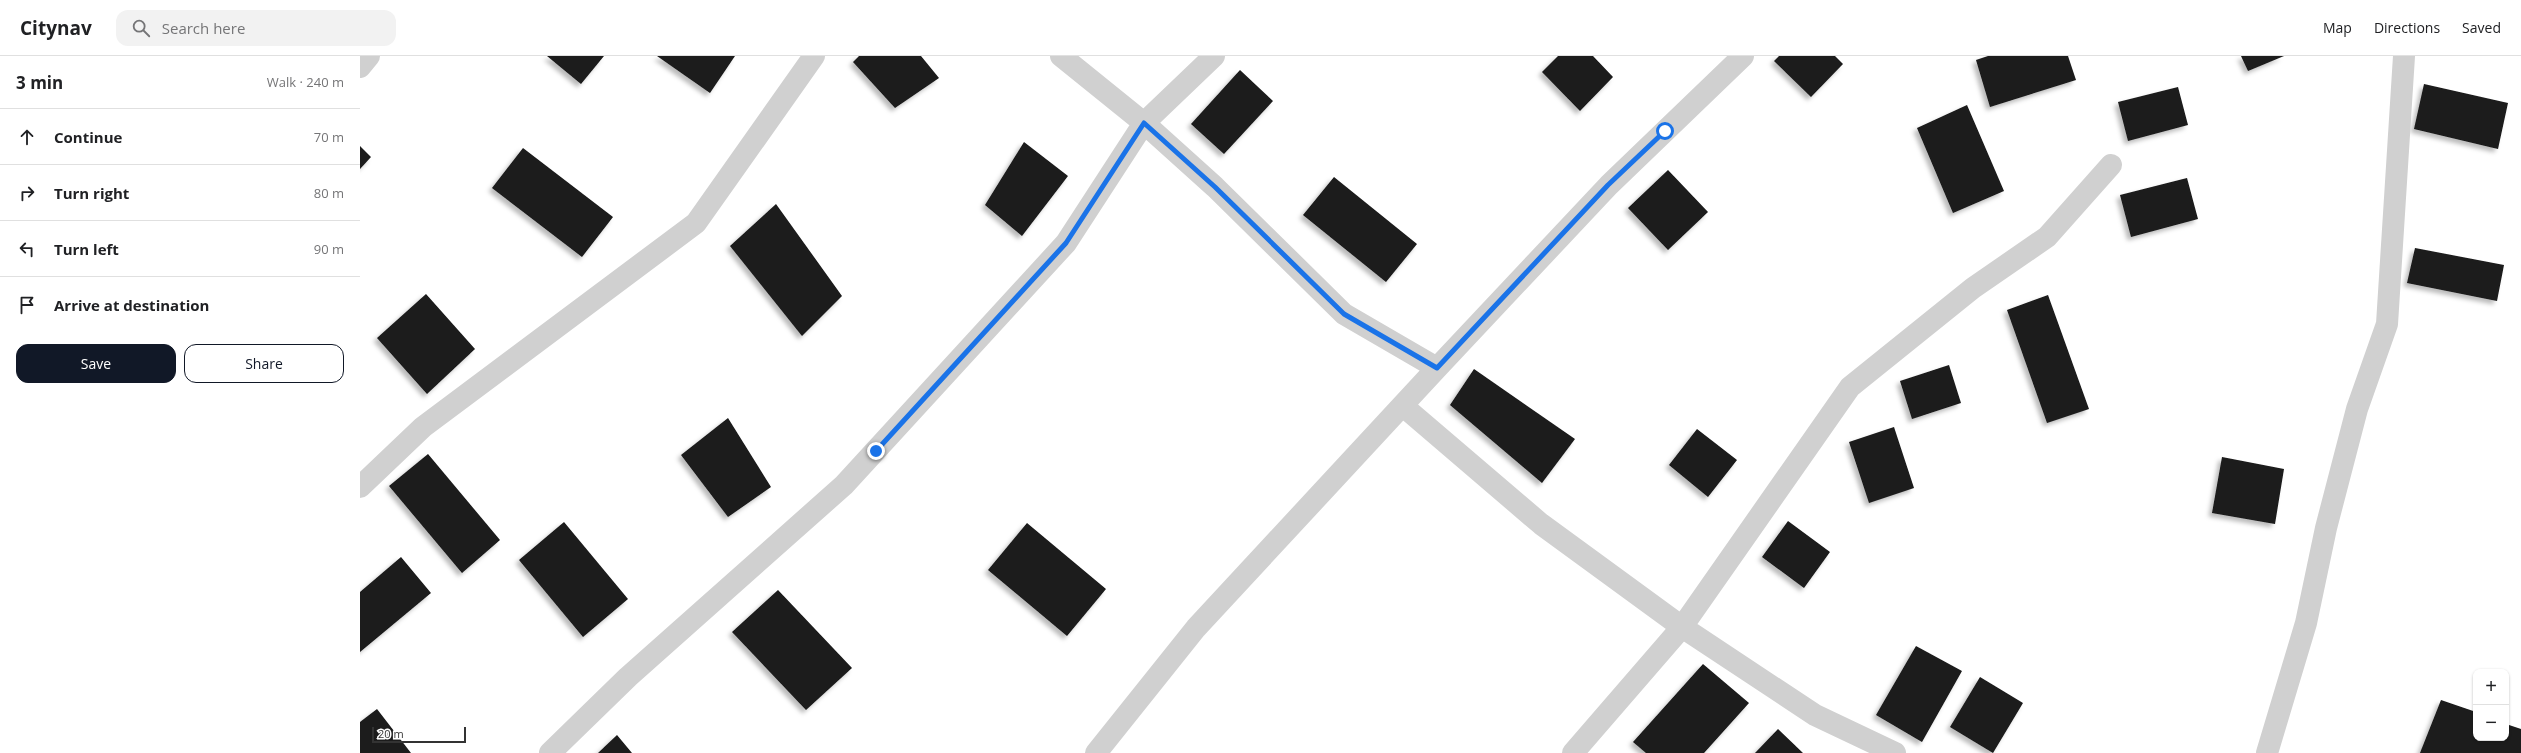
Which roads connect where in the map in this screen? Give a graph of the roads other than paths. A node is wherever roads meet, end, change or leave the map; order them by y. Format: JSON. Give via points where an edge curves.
{"nodes":[{"id":1,"x":369,"y":56,"type":"edge"},
{"id":2,"x":814,"y":56,"type":"edge"},
{"id":3,"x":1061,"y":56,"type":"edge"},
{"id":4,"x":1214,"y":56,"type":"edge"},
{"id":5,"x":1743,"y":56,"type":"edge"},
{"id":6,"x":2404,"y":56,"type":"edge"},
{"id":7,"x":360,"y":67,"type":"edge"},
{"id":8,"x":1144,"y":123,"type":"junction"},
{"id":9,"x":2111,"y":165,"type":"dead end"},
{"id":10,"x":1437,"y":368,"type":"junction"},
{"id":11,"x":1402,"y":406,"type":"junction"},
{"id":12,"x":360,"y":487,"type":"edge"},
{"id":13,"x":1682,"y":627,"type":"junction"},
{"id":14,"x":550,"y":753,"type":"edge"},
{"id":15,"x":1096,"y":753,"type":"edge"},
{"id":16,"x":1573,"y":753,"type":"edge"},
{"id":17,"x":1895,"y":753,"type":"edge"},
{"id":18,"x":2267,"y":753,"type":"edge"}],
"edges":[{"from":1,"to":7,"type":"street"},
{"from":2,"to":12,"type":"street","via":[[696,223],[423,427]]},
{"from":3,"to":8,"type":"street"},
{"from":4,"to":8,"type":"street"},
{"from":5,"to":10,"type":"street","via":[[1608,185]]},
{"from":6,"to":18,"type":"street","via":[[2387,324],[2357,409],[2326,528],[2306,623]]},
{"from":8,"to":10,"type":"street","via":[[1215,187],[1344,314]]},
{"from":8,"to":14,"type":"street","via":[[1066,243],[844,485],[628,677]]},
{"from":9,"to":13,"type":"street","via":[[2047,237],[1973,288],[1850,387]]},
{"from":10,"to":11,"type":"street"},
{"from":11,"to":13,"type":"street","via":[[1541,524]]},
{"from":11,"to":15,"type":"street","via":[[1196,628]]},
{"from":13,"to":16,"type":"street"},
{"from":13,"to":17,"type":"street","via":[[1814,715]]}]}
